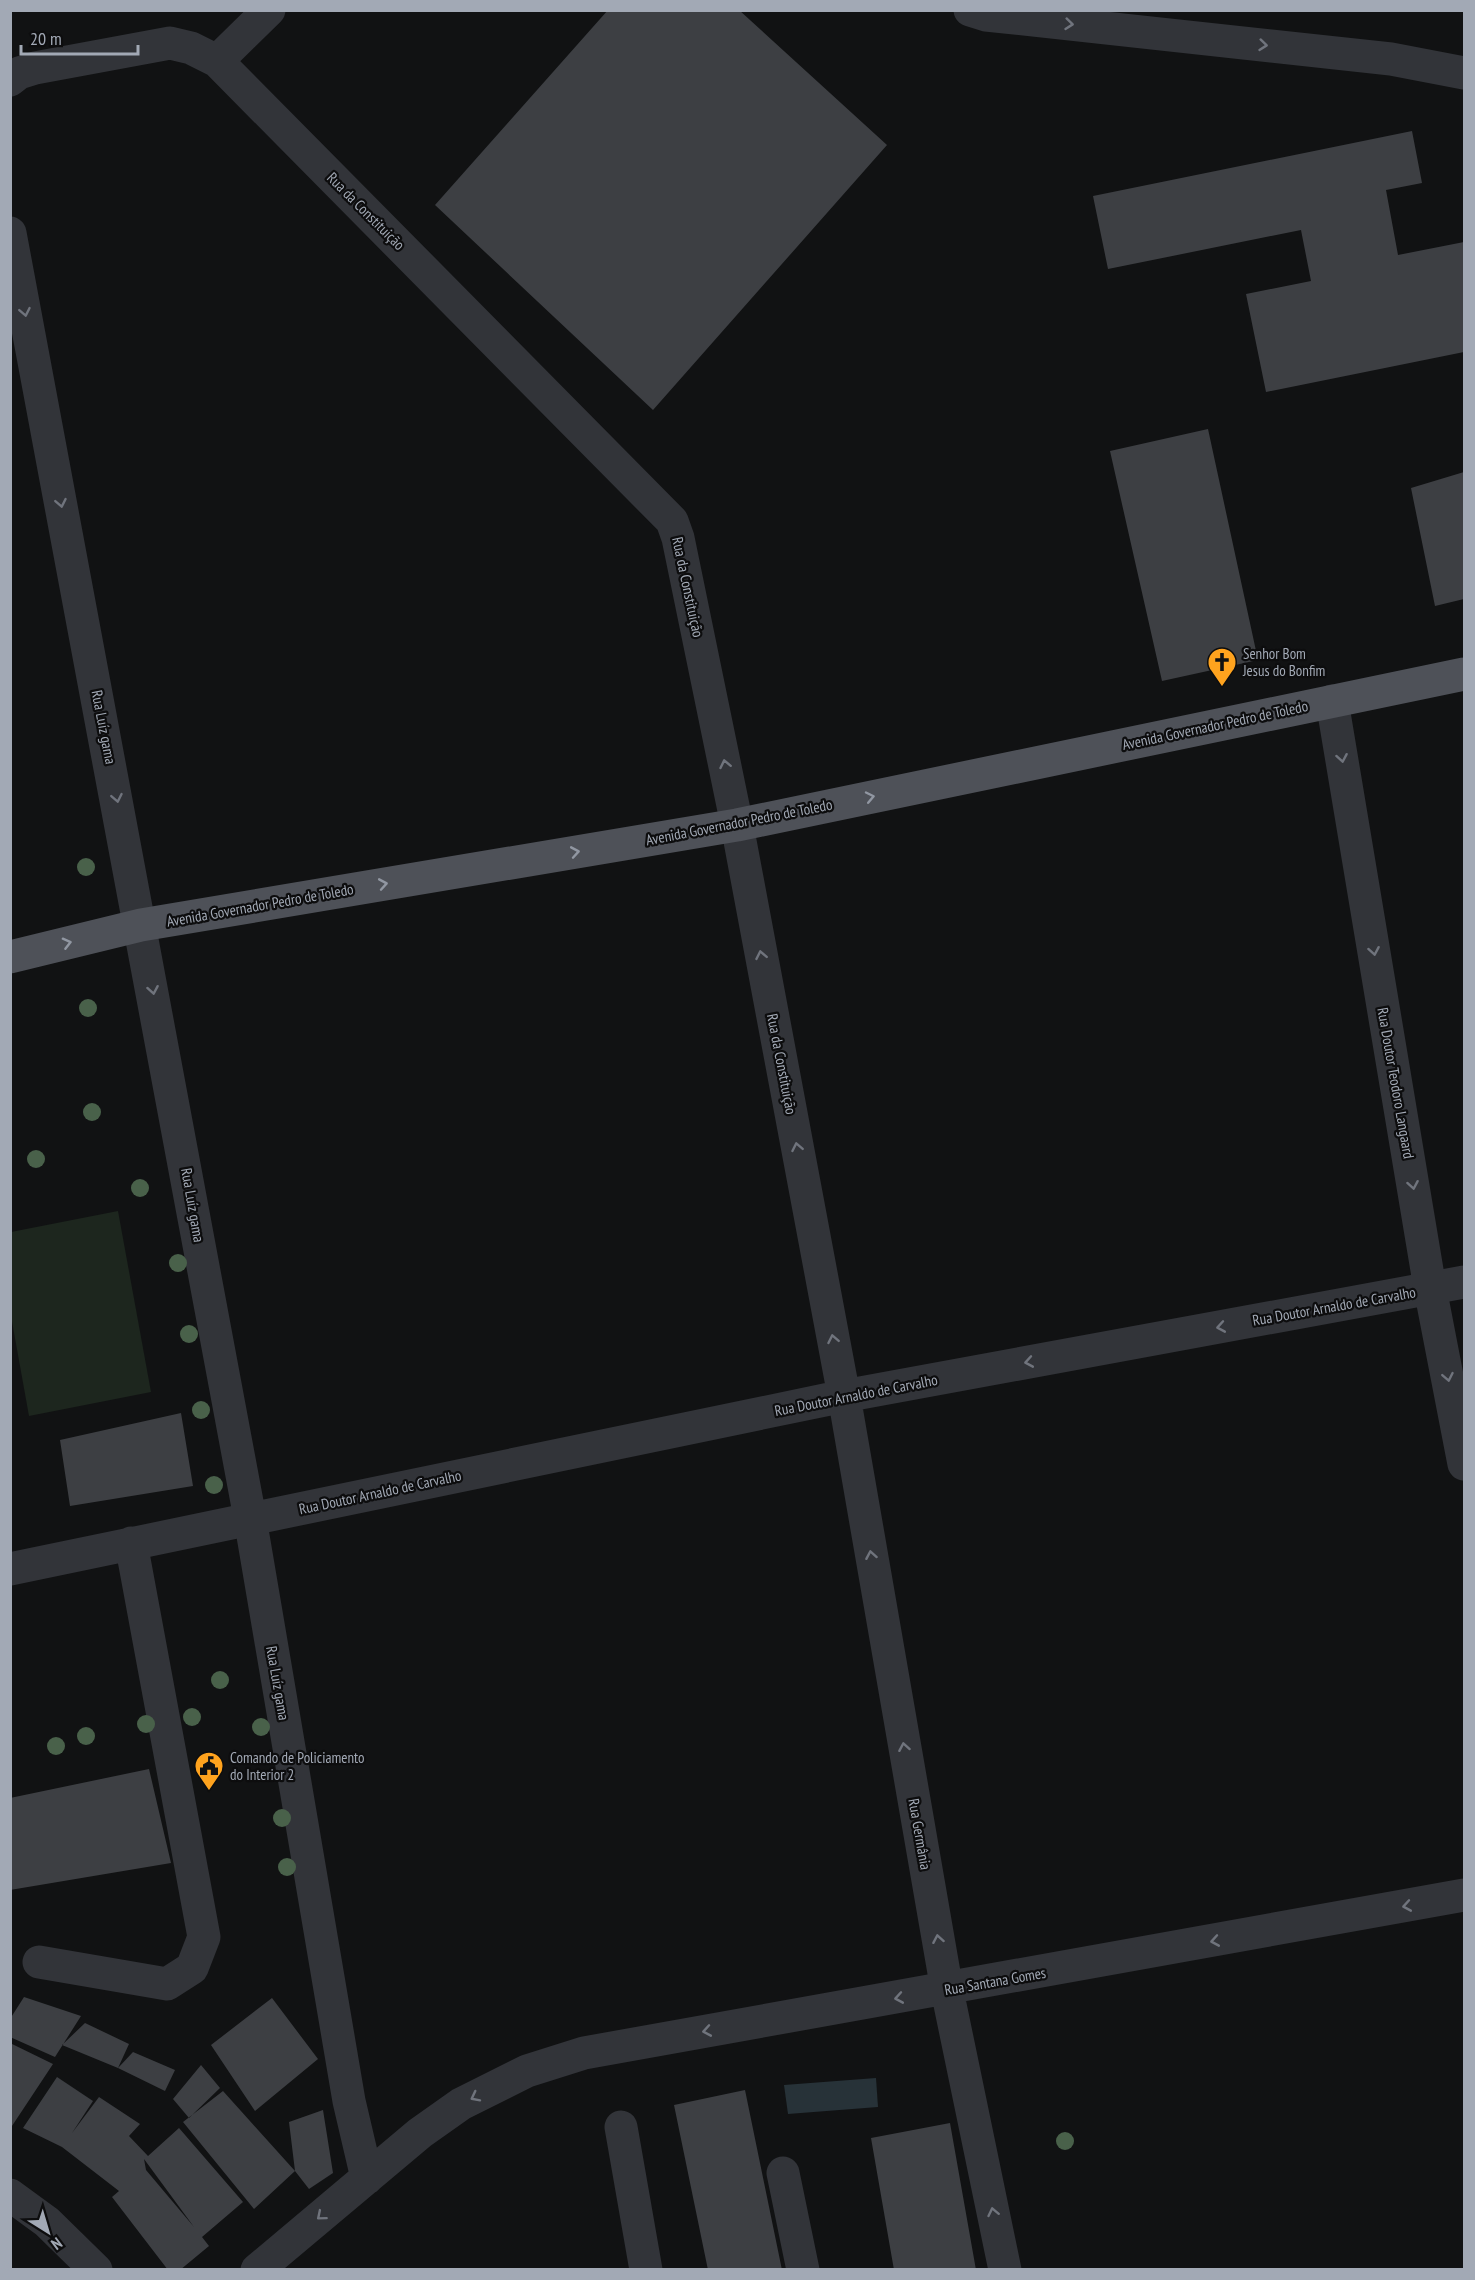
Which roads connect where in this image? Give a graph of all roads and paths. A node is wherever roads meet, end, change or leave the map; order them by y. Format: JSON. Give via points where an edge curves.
{"nodes":[{"id":1,"x":269,"y":10,"type":"edge"},
{"id":2,"x":970,"y":10,"type":"edge"},
{"id":3,"x":217,"y":61,"type":"junction"},
{"id":4,"x":1464,"y":73,"type":"edge"},
{"id":5,"x":10,"y":80,"type":"edge"},
{"id":6,"x":10,"y":233,"type":"edge"},
{"id":7,"x":1464,"y":674,"type":"edge"},
{"id":8,"x":1332,"y":701,"type":"junction"},
{"id":9,"x":737,"y":825,"type":"junction"},
{"id":10,"x":141,"y":925,"type":"junction"},
{"id":11,"x":10,"y":957,"type":"edge"},
{"id":12,"x":1464,"y":1282,"type":"edge"},
{"id":13,"x":1430,"y":1288,"type":"junction"},
{"id":14,"x":844,"y":1396,"type":"junction"},
{"id":15,"x":1464,"y":1464,"type":"edge"},
{"id":16,"x":250,"y":1518,"type":"junction"},
{"id":17,"x":131,"y":1543,"type":"junction"},
{"id":18,"x":10,"y":1569,"type":"edge"},
{"id":19,"x":1464,"y":1895,"type":"edge"},
{"id":20,"x":39,"y":1962,"type":"dead end"},
{"id":21,"x":947,"y":1990,"type":"junction"},
{"id":22,"x":621,"y":2127,"type":"dead end"},
{"id":23,"x":783,"y":2173,"type":"dead end"},
{"id":24,"x":367,"y":2178,"type":"junction"},
{"id":25,"x":10,"y":2195,"type":"edge"},
{"id":26,"x":96,"y":2270,"type":"edge"},
{"id":27,"x":257,"y":2270,"type":"edge"},
{"id":28,"x":646,"y":2270,"type":"edge"},
{"id":29,"x":803,"y":2270,"type":"edge"},
{"id":30,"x":1005,"y":2270,"type":"edge"}],
"edges":[{"from":1,"to":3,"type":"street"},
{"from":2,"to":4,"type":"street","one_way":true,"via":[[986,15],[1391,59]]},
{"from":3,"to":5,"type":"street","name":"Rua da Constituição","via":[[192,48],[170,43],[35,68]]},
{"from":9,"to":3,"type":"street","name":"Rua da Constituição","one_way":true,"via":[[672,521]]},
{"from":6,"to":10,"type":"street","name":"Rua Luíz gama","one_way":true},
{"from":7,"to":8,"type":"main road","name":"Avenida Governador Pedro de Toledo"},
{"from":9,"to":8,"type":"main road","name":"Avenida Governador Pedro de Toledo","one_way":true},
{"from":8,"to":13,"type":"street","name":"Rua Doutor Teodoro Langaard","one_way":true},
{"from":10,"to":9,"type":"main road","name":"Avenida Governador Pedro de Toledo","one_way":true},
{"from":14,"to":9,"type":"street","name":"Rua da Constituição","one_way":true},
{"from":11,"to":10,"type":"main road","name":"Avenida Governador Pedro de Toledo","one_way":true},
{"from":10,"to":16,"type":"street","name":"Rua Luíz gama","one_way":true},
{"from":12,"to":13,"type":"street","name":"Rua Doutor Arnaldo de Carvalho"},
{"from":13,"to":14,"type":"street","name":"Rua Doutor Arnaldo de Carvalho","one_way":true},
{"from":13,"to":15,"type":"street","name":"Rua Doutor Teodoro Langaard","one_way":true},
{"from":14,"to":16,"type":"street","name":"Rua Doutor Arnaldo de Carvalho"},
{"from":21,"to":14,"type":"street","name":"Rua Germânia","one_way":true},
{"from":16,"to":17,"type":"street","name":"Rua Doutor Arnaldo de Carvalho"},
{"from":16,"to":24,"type":"street","name":"Rua Luíz gama","via":[[349,2101]]},
{"from":17,"to":18,"type":"street","name":"Rua Doutor Arnaldo de Carvalho"},
{"from":17,"to":20,"type":"street","via":[[204,1937],[192,1968],[167,1984]]},
{"from":19,"to":21,"type":"street","name":"Rua Santana Gomes","one_way":true},
{"from":21,"to":24,"type":"street","name":"Rua Santana Gomes","one_way":true,"via":[[584,2053],[527,2071],[461,2104]]},
{"from":30,"to":21,"type":"street","name":"Rua Germânia","one_way":true},
{"from":22,"to":28,"type":"street"},
{"from":23,"to":29,"type":"street"},
{"from":24,"to":27,"type":"street","name":"Rua Santana Gomes","one_way":true},
{"from":25,"to":26,"type":"street","via":[[47,2222]]}]}
